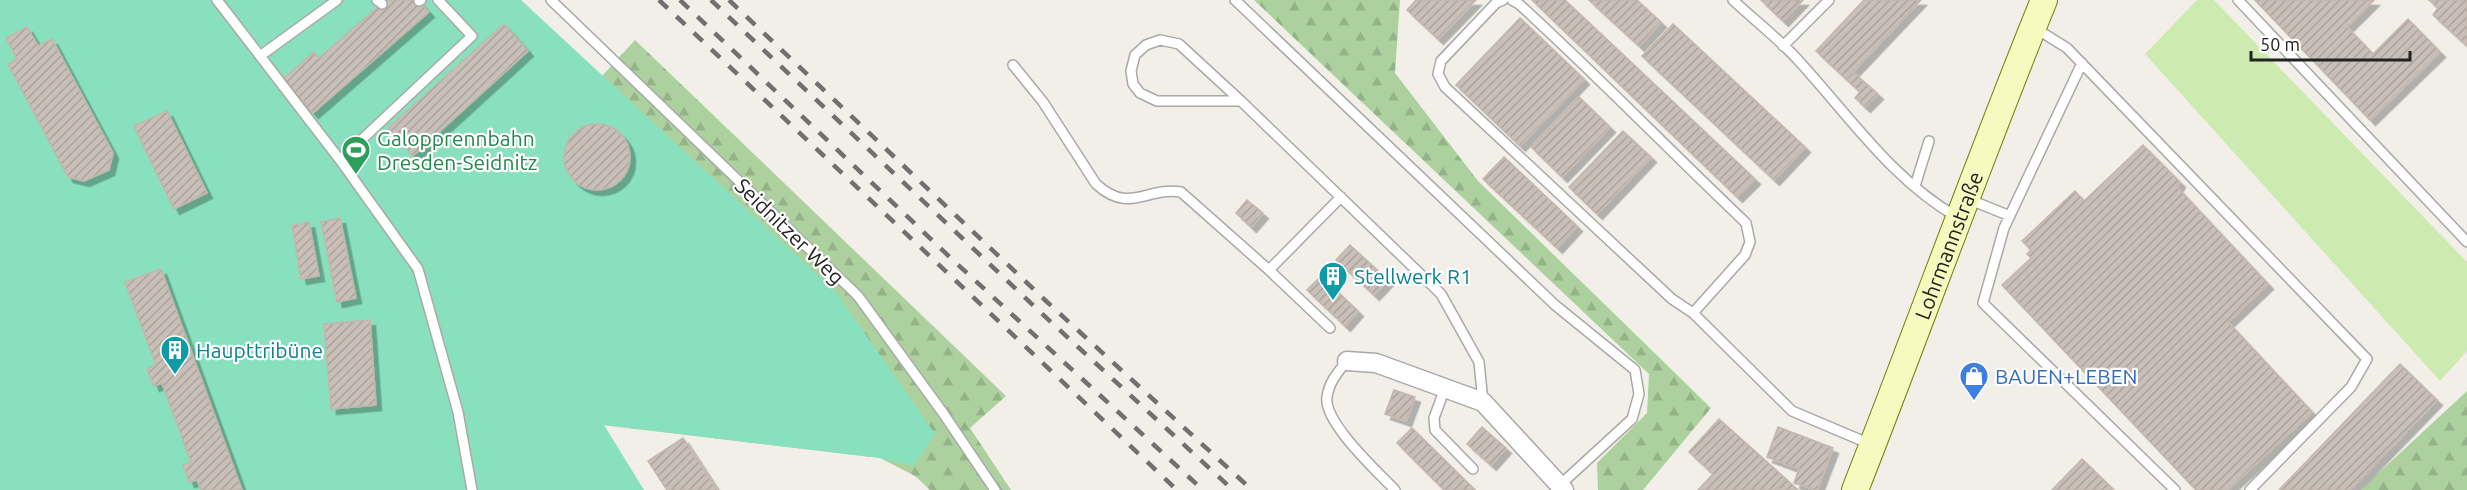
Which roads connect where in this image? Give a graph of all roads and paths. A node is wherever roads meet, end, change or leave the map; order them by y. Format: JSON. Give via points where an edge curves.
{"nodes":[{"id":1,"x":217,"y":0,"type":"edge"},
{"id":2,"x":337,"y":0,"type":"edge"},
{"id":3,"x":438,"y":0,"type":"edge"},
{"id":4,"x":551,"y":0,"type":"edge"},
{"id":5,"x":1235,"y":0,"type":"edge"},
{"id":6,"x":1503,"y":0,"type":"edge"},
{"id":7,"x":1512,"y":0,"type":"edge"},
{"id":8,"x":1733,"y":0,"type":"edge"},
{"id":9,"x":1829,"y":0,"type":"edge"},
{"id":10,"x":2044,"y":0,"type":"edge"},
{"id":11,"x":2238,"y":0,"type":"edge"},
{"id":12,"x":2033,"y":27,"type":"junction"},
{"id":13,"x":1783,"y":46,"type":"junction"},
{"id":14,"x":260,"y":56,"type":"junction"},
{"id":15,"x":2082,"y":63,"type":"junction"},
{"id":16,"x":1013,"y":65,"type":"dead end"},
{"id":17,"x":1241,"y":101,"type":"junction"},
{"id":18,"x":1929,"y":141,"type":"dead end"},
{"id":19,"x":340,"y":160,"type":"junction"},
{"id":20,"x":1915,"y":186,"type":"junction"},
{"id":21,"x":1341,"y":197,"type":"junction"},
{"id":22,"x":1962,"y":208,"type":"junction"},
{"id":23,"x":2010,"y":216,"type":"junction"},
{"id":24,"x":2467,"y":242,"type":"edge"},
{"id":25,"x":1269,"y":270,"type":"junction"},
{"id":26,"x":1693,"y":313,"type":"junction"},
{"id":27,"x":1330,"y":328,"type":"dead end"},
{"id":28,"x":1347,"y":361,"type":"joint"},
{"id":29,"x":1445,"y":388,"type":"junction"},
{"id":30,"x":1483,"y":402,"type":"junction"},
{"id":31,"x":1872,"y":445,"type":"junction"},
{"id":32,"x":1473,"y":469,"type":"dead end"},
{"id":33,"x":1562,"y":488,"type":"edge"},
{"id":34,"x":472,"y":490,"type":"edge"},
{"id":35,"x":995,"y":490,"type":"edge"},
{"id":36,"x":1395,"y":490,"type":"edge"},
{"id":37,"x":1855,"y":490,"type":"edge"},
{"id":38,"x":2175,"y":490,"type":"edge"},
{"id":39,"x":2250,"y":490,"type":"edge"}],
"edges":[{"from":1,"to":14,"type":"lane"},
{"from":2,"to":14,"type":"lane"},
{"from":3,"to":19,"type":"lane","via":[[472,36]]},
{"from":4,"to":35,"type":"lane","name":"Seidnitzer Weg","via":[[858,296]]},
{"from":5,"to":33,"type":"lane","via":[[1555,304],[1635,370],[1639,394],[1632,419]]},
{"from":6,"to":26,"type":"lane","via":[[1441,61],[1438,74],[1445,87],[1672,299]]},
{"from":7,"to":26,"type":"lane","via":[[1594,72],[1654,136],[1746,223],[1750,242],[1745,255]]},
{"from":8,"to":13,"type":"lane"},
{"from":9,"to":13,"type":"lane"},
{"from":10,"to":12,"type":"street","name":"Lohrmannstraße"},
{"from":11,"to":24,"type":"lane"},
{"from":12,"to":15,"type":"lane","via":[[2067,48]]},
{"from":12,"to":22,"type":"street","name":"Lohrmannstraße"},
{"from":13,"to":20,"type":"lane","via":[[1871,144]]},
{"from":14,"to":19,"type":"lane"},
{"from":15,"to":23,"type":"lane"},
{"from":15,"to":39,"type":"lane","via":[[2367,359],[2351,387]]},
{"from":16,"to":25,"type":"lane","via":[[1105,192],[1133,200],[1166,191],[1181,192]]},
{"from":17,"to":17,"type":"lane","via":[[1179,44],[1160,40],[1135,55],[1132,84],[1157,101]]},
{"from":17,"to":21,"type":"lane"},
{"from":18,"to":20,"type":"lane"},
{"from":19,"to":34,"type":"lane","via":[[418,269],[458,412]]},
{"from":20,"to":22,"type":"lane","via":[[1937,206]]},
{"from":21,"to":25,"type":"lane"},
{"from":21,"to":30,"type":"lane","via":[[1441,294],[1479,362]]},
{"from":22,"to":23,"type":"lane"},
{"from":22,"to":31,"type":"street","name":"Lohrmannstraße"},
{"from":23,"to":38,"type":"lane","via":[[1983,303]]},
{"from":25,"to":27,"type":"lane"},
{"from":26,"to":31,"type":"lane","via":[[1792,411]]},
{"from":28,"to":29,"type":"street","via":[[1376,363]]},
{"from":28,"to":36,"type":"lane","via":[[1330,383],[1326,400],[1338,429]]},
{"from":29,"to":30,"type":"street"},
{"from":29,"to":32,"type":"lane","via":[[1434,418],[1435,430]]},
{"from":30,"to":33,"type":"street"},
{"from":31,"to":37,"type":"street","name":"Lohrmannstraße"}]}
